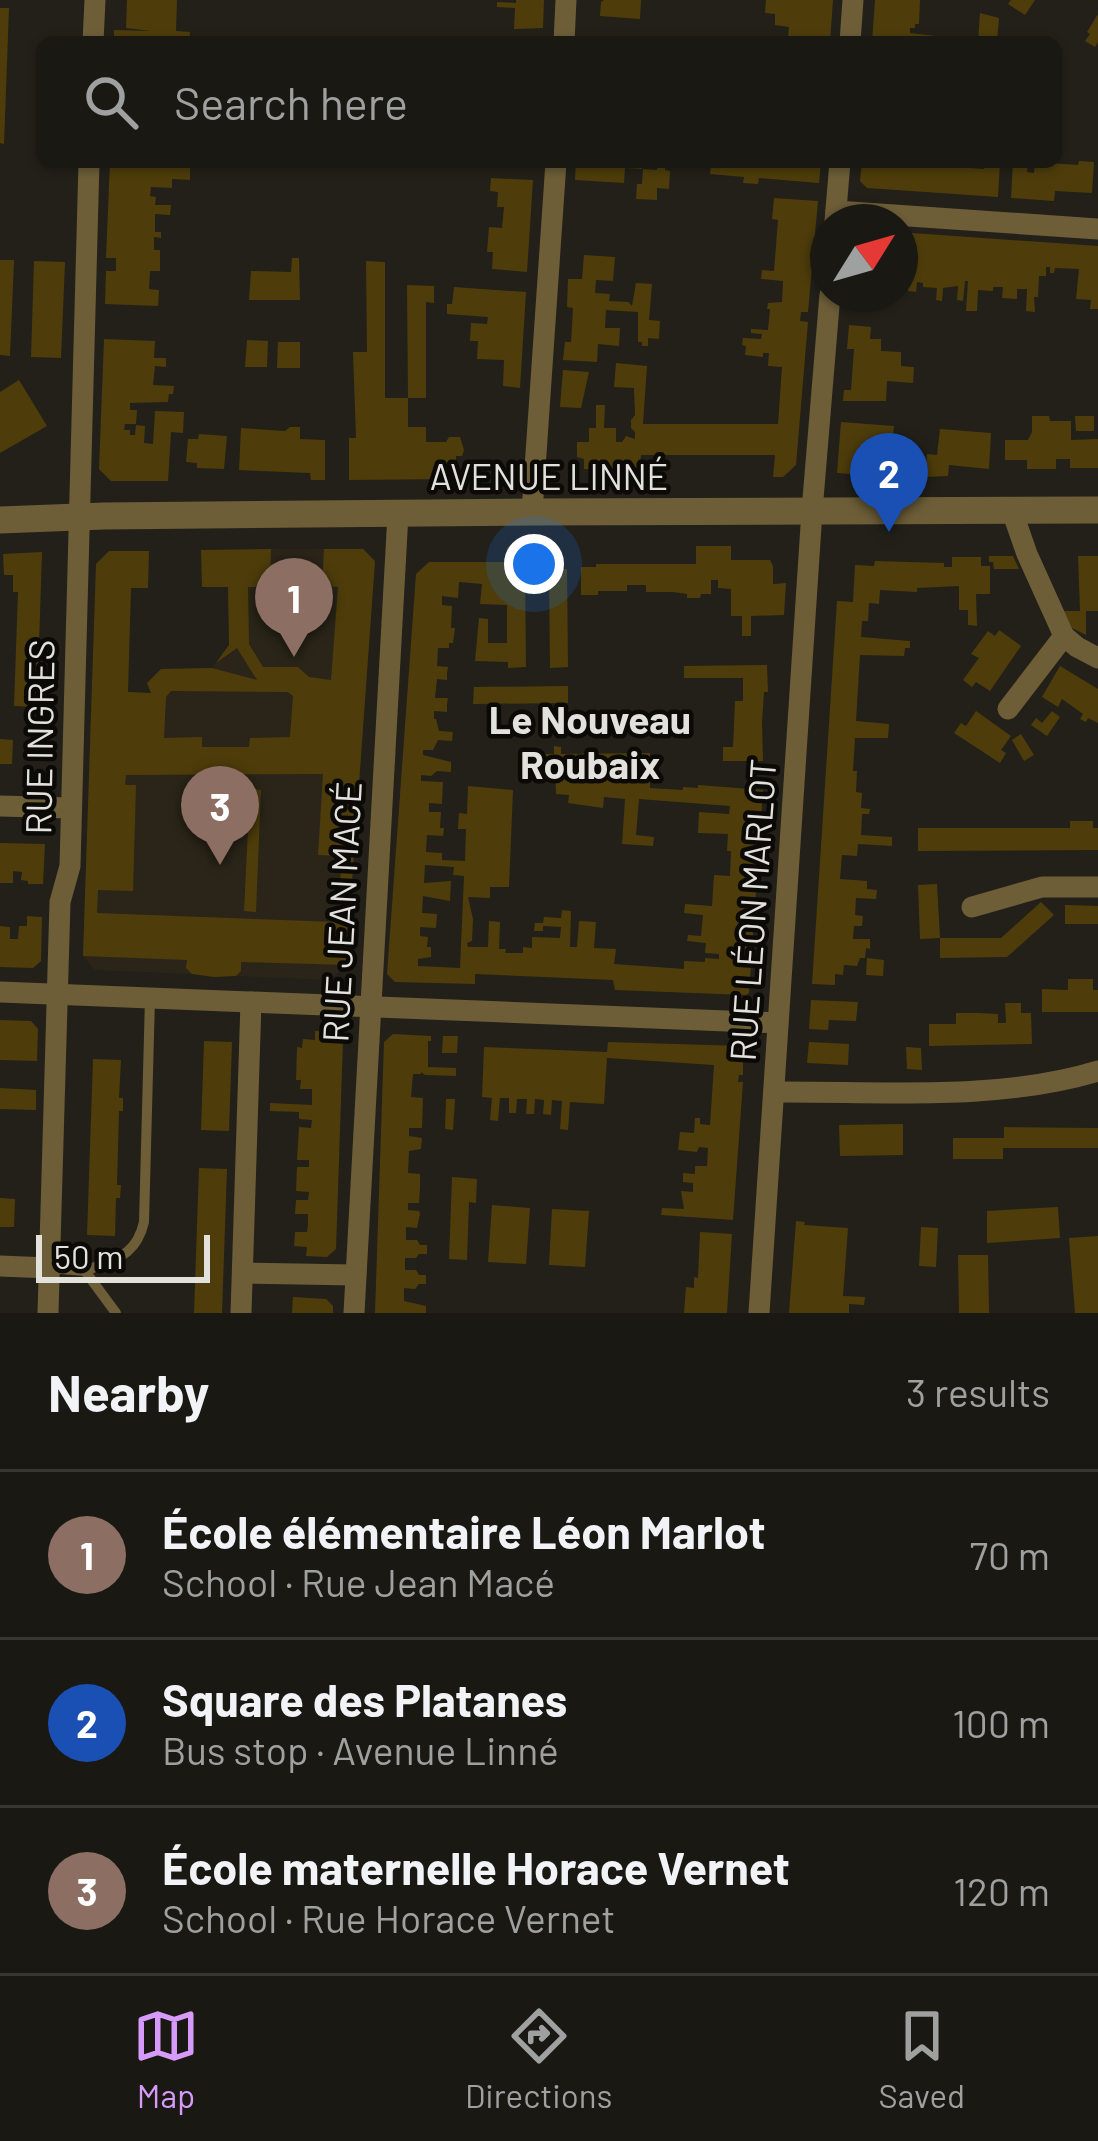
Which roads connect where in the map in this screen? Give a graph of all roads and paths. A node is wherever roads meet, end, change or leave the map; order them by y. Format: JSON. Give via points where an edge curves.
{"nodes":[{"id":1,"x":95,"y":0,"type":"edge"},
{"id":2,"x":566,"y":0,"type":"edge"},
{"id":3,"x":853,"y":0,"type":"edge"},
{"id":4,"x":93,"y":36,"type":"edge"},
{"id":5,"x":564,"y":36,"type":"edge"},
{"id":6,"x":850,"y":36,"type":"edge"},
{"id":7,"x":89,"y":168,"type":"edge"},
{"id":8,"x":556,"y":168,"type":"edge"},
{"id":9,"x":840,"y":168,"type":"edge"},
{"id":10,"x":837,"y":204,"type":"edge"},
{"id":11,"x":918,"y":220,"type":"edge"},
{"id":12,"x":1098,"y":229,"type":"edge"},
{"id":13,"x":829,"y":312,"type":"edge"},
{"id":14,"x":1098,"y":510,"type":"edge"},
{"id":15,"x":812,"y":511,"type":"junction"},
{"id":16,"x":1012,"y":511,"type":"junction"},
{"id":17,"x":532,"y":512,"type":"junction"},
{"id":18,"x":398,"y":514,"type":"junction"},
{"id":19,"x":78,"y":516,"type":"junction"},
{"id":20,"x":0,"y":520,"type":"edge"},
{"id":21,"x":1064,"y":636,"type":"junction"},
{"id":22,"x":1098,"y":658,"type":"edge"},
{"id":23,"x":1008,"y":709,"type":"dead end"},
{"id":24,"x":0,"y":806,"type":"edge"},
{"id":25,"x":71,"y":808,"type":"junction"},
{"id":26,"x":1098,"y":887,"type":"edge"},
{"id":27,"x":972,"y":907,"type":"dead end"},
{"id":28,"x":0,"y":992,"type":"edge"},
{"id":29,"x":57,"y":994,"type":"junction"},
{"id":30,"x":149,"y":998,"type":"junction"},
{"id":31,"x":251,"y":1002,"type":"junction"},
{"id":32,"x":370,"y":1006,"type":"junction"},
{"id":33,"x":778,"y":1023,"type":"junction"},
{"id":34,"x":1098,"y":1071,"type":"edge"},
{"id":35,"x":774,"y":1092,"type":"junction"},
{"id":36,"x":0,"y":1266,"type":"edge"},
{"id":37,"x":49,"y":1268,"type":"junction"},
{"id":38,"x":85,"y":1271,"type":"junction"},
{"id":39,"x":243,"y":1273,"type":"junction"},
{"id":40,"x":355,"y":1275,"type":"junction"},
{"id":41,"x":48,"y":1313,"type":"edge"},
{"id":42,"x":116,"y":1313,"type":"edge"},
{"id":43,"x":241,"y":1313,"type":"edge"},
{"id":44,"x":354,"y":1313,"type":"edge"},
{"id":45,"x":759,"y":1313,"type":"edge"}],
"edges":[{"from":1,"to":4,"type":"street"},
{"from":2,"to":5,"type":"street"},
{"from":3,"to":6,"type":"street"},
{"from":7,"to":19,"type":"street","name":"RUE INGRES"},
{"from":8,"to":17,"type":"street"},
{"from":9,"to":10,"type":"street"},
{"from":11,"to":12,"type":"street"},
{"from":13,"to":15,"type":"street","name":"RUE LÉON MARLOT"},
{"from":14,"to":16,"type":"street","name":"AVENUE LINNÉ"},
{"from":15,"to":16,"type":"street","name":"AVENUE LINNÉ"},
{"from":15,"to":17,"type":"street","name":"AVENUE LINNÉ"},
{"from":15,"to":33,"type":"street","name":"RUE LÉON MARLOT"},
{"from":16,"to":21,"type":"street"},
{"from":17,"to":18,"type":"street","name":"AVENUE LINNÉ"},
{"from":18,"to":19,"type":"street","name":"AVENUE LINNÉ"},
{"from":18,"to":32,"type":"street","name":"RUE JEAN MACÉ"},
{"from":19,"to":20,"type":"street","name":"AVENUE LINNÉ"},
{"from":19,"to":25,"type":"street","name":"RUE INGRES"},
{"from":21,"to":22,"type":"street"},
{"from":21,"to":23,"type":"street"},
{"from":24,"to":25,"type":"street"},
{"from":25,"to":29,"type":"street","name":"RUE INGRES"},
{"from":26,"to":27,"type":"street","via":[[1042,887]]},
{"from":28,"to":29,"type":"street"},
{"from":29,"to":30,"type":"street"},
{"from":29,"to":37,"type":"street","name":"RUE INGRES"},
{"from":30,"to":31,"type":"street"},
{"from":30,"to":38,"type":"lane","via":[[144,1222],[130,1252]]},
{"from":31,"to":32,"type":"street"},
{"from":31,"to":39,"type":"street"},
{"from":32,"to":33,"type":"street"},
{"from":32,"to":40,"type":"street","name":"RUE JEAN MACÉ"},
{"from":33,"to":35,"type":"street","name":"RUE LÉON MARLOT"},
{"from":34,"to":35,"type":"street","via":[[994,1091]]},
{"from":35,"to":45,"type":"street","name":"RUE LÉON MARLOT"},
{"from":36,"to":37,"type":"street"},
{"from":37,"to":38,"type":"lane"},
{"from":37,"to":41,"type":"street","name":"RUE INGRES"},
{"from":38,"to":42,"type":"lane"},
{"from":39,"to":40,"type":"street"},
{"from":39,"to":43,"type":"street"},
{"from":40,"to":44,"type":"street","name":"RUE JEAN MACÉ"}]}
